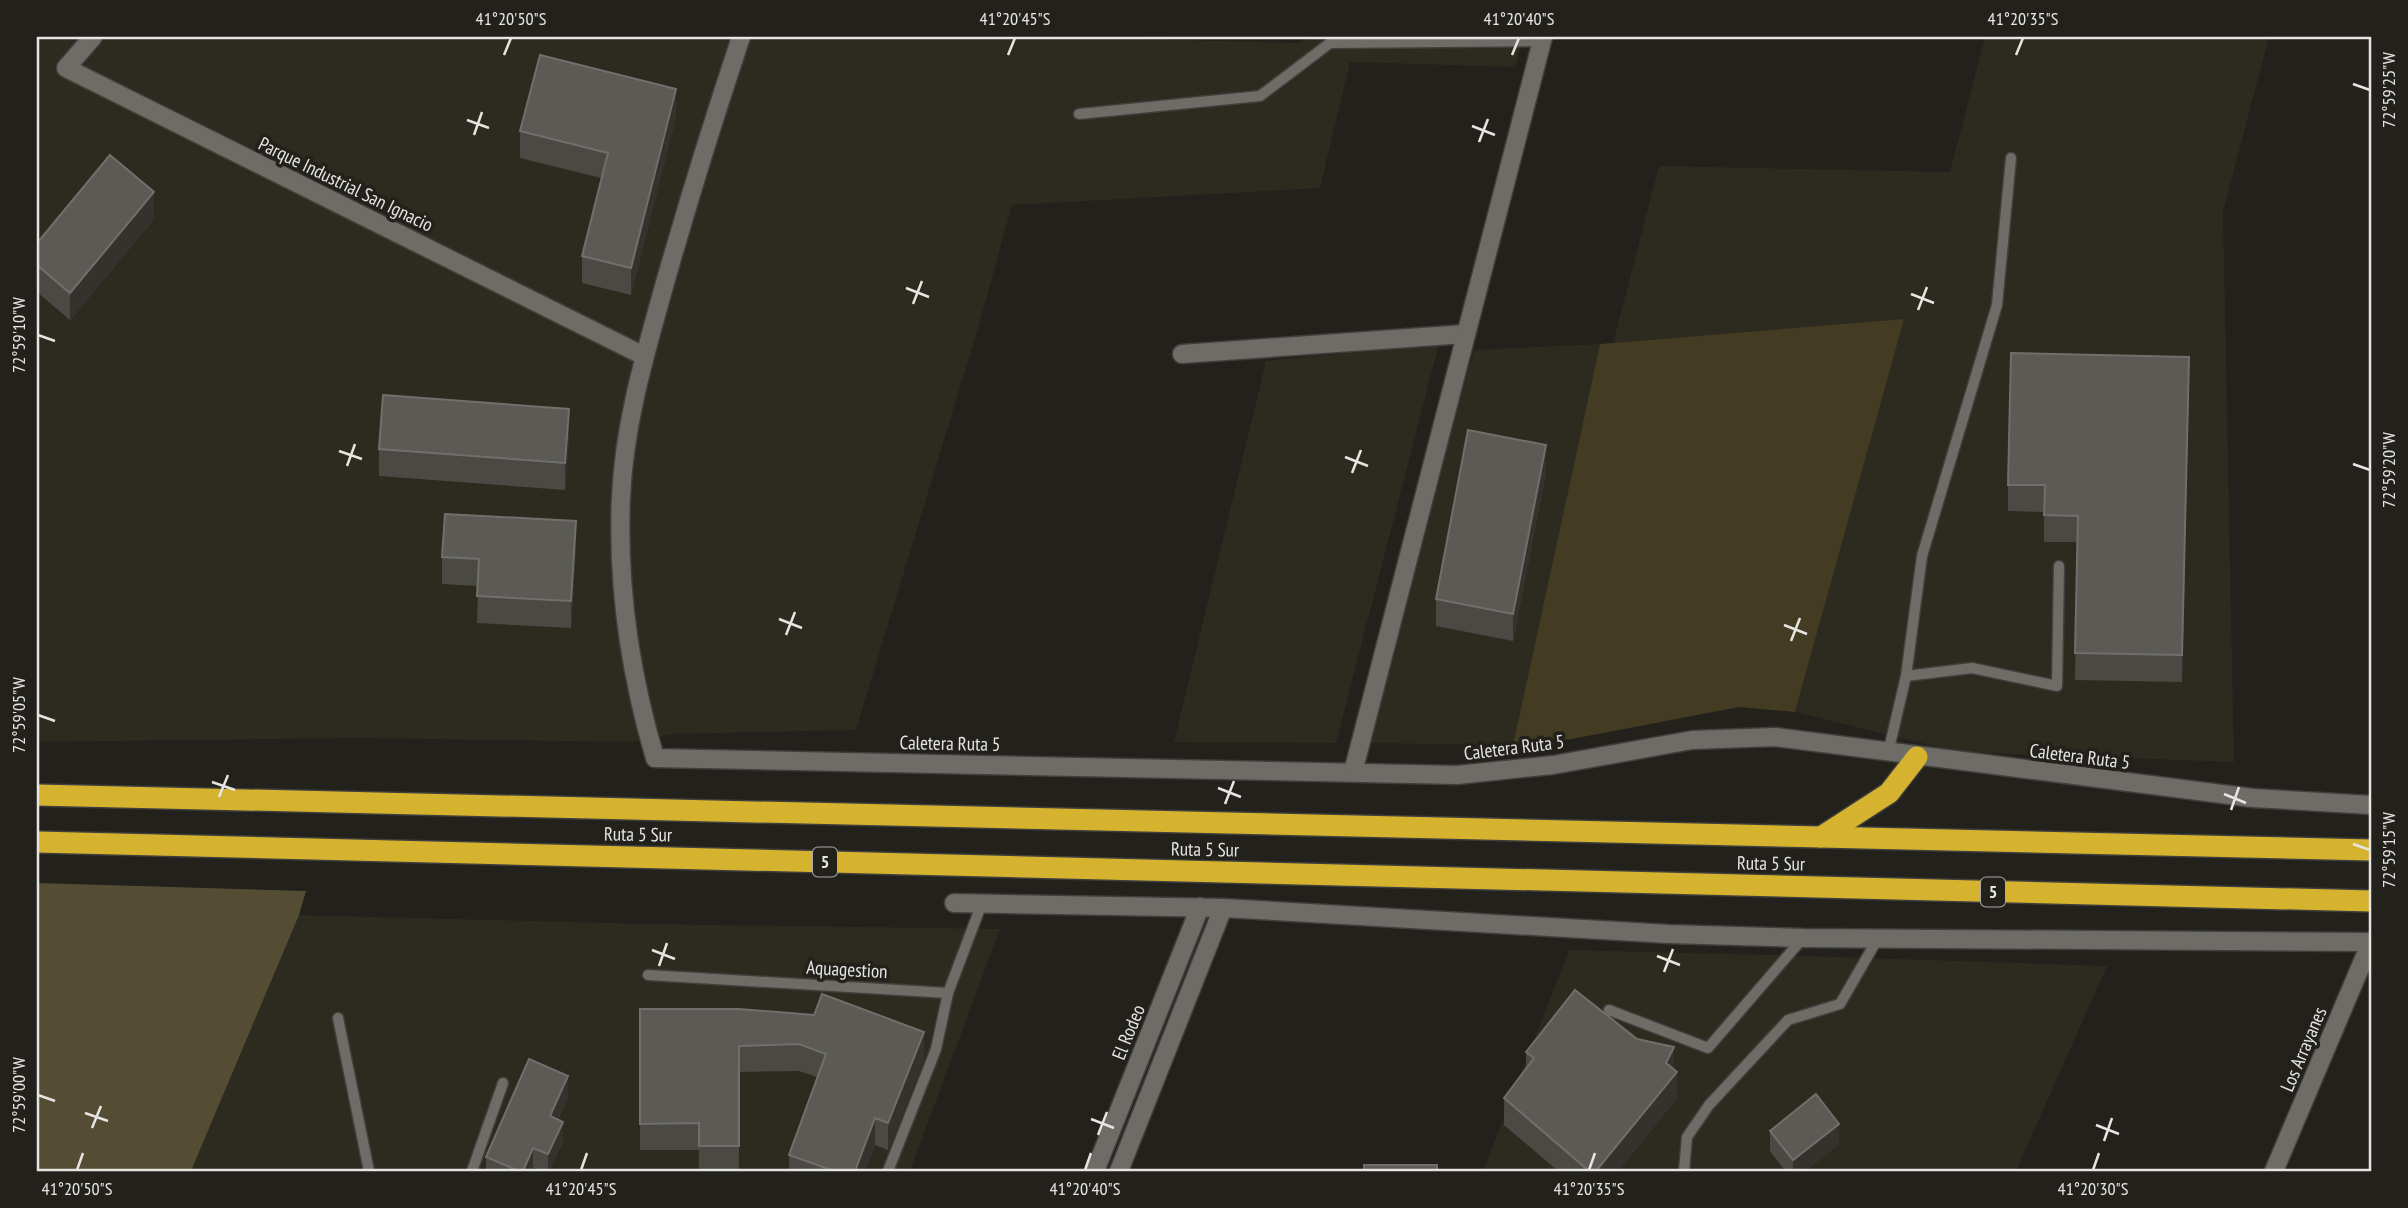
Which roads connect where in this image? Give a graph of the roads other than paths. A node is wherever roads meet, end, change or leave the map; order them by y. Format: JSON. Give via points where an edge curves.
{"nodes":[{"id":1,"x":93,"y":37,"type":"edge"},
{"id":2,"x":741,"y":37,"type":"edge"},
{"id":3,"x":1542,"y":39,"type":"edge"},
{"id":4,"x":1079,"y":114,"type":"dead end"},
{"id":5,"x":2011,"y":158,"type":"dead end"},
{"id":6,"x":1465,"y":334,"type":"junction"},
{"id":7,"x":1182,"y":354,"type":"dead end"},
{"id":8,"x":644,"y":356,"type":"junction"},
{"id":9,"x":2059,"y":566,"type":"dead end"},
{"id":10,"x":1906,"y":676,"type":"junction"},
{"id":11,"x":1888,"y":753,"type":"junction"},
{"id":12,"x":1917,"y":757,"type":"junction"},
{"id":13,"x":1353,"y":772,"type":"junction"},
{"id":14,"x":37,"y":795,"type":"edge"},
{"id":15,"x":2371,"y":805,"type":"edge"},
{"id":16,"x":1821,"y":838,"type":"junction"},
{"id":17,"x":37,"y":842,"type":"edge"},
{"id":18,"x":2371,"y":850,"type":"edge"},
{"id":19,"x":2371,"y":901,"type":"edge"},
{"id":20,"x":954,"y":903,"type":"dead end"},
{"id":21,"x":982,"y":904,"type":"junction"},
{"id":22,"x":1200,"y":907,"type":"junction"},
{"id":23,"x":1223,"y":908,"type":"junction"},
{"id":24,"x":1803,"y":938,"type":"junction"},
{"id":25,"x":1877,"y":940,"type":"junction"},
{"id":26,"x":2371,"y":942,"type":"edge"},
{"id":27,"x":648,"y":975,"type":"dead end"},
{"id":28,"x":948,"y":993,"type":"junction"},
{"id":29,"x":1609,"y":1010,"type":"dead end"},
{"id":30,"x":338,"y":1018,"type":"dead end"},
{"id":31,"x":503,"y":1083,"type":"dead end"},
{"id":32,"x":369,"y":1171,"type":"edge"},
{"id":33,"x":472,"y":1171,"type":"edge"},
{"id":34,"x":888,"y":1171,"type":"edge"},
{"id":35,"x":1096,"y":1171,"type":"edge"},
{"id":36,"x":1119,"y":1171,"type":"edge"},
{"id":37,"x":1684,"y":1171,"type":"edge"},
{"id":38,"x":2274,"y":1171,"type":"edge"}],
"edges":[{"from":1,"to":8,"type":"street","name":"Parque Industrial San Ignacio","via":[[66,68]]},
{"from":2,"to":8,"type":"street","via":[[701,155]]},
{"from":3,"to":4,"type":"lane","via":[[1330,43],[1260,96]]},
{"from":3,"to":6,"type":"street"},
{"from":5,"to":10,"type":"lane","via":[[1997,305],[1922,556]]},
{"from":6,"to":7,"type":"street"},
{"from":6,"to":13,"type":"street"},
{"from":8,"to":13,"type":"street","name":"Caletera Ruta 5","via":[[626,448],[620,541],[626,629],[655,758]]},
{"from":9,"to":10,"type":"lane","via":[[2057,686],[1972,668]]},
{"from":10,"to":11,"type":"lane"},
{"from":11,"to":12,"type":"street","name":"Caletera Ruta 5"},
{"from":11,"to":13,"type":"street","name":"Caletera Ruta 5","via":[[1813,740],[1733,737],[1505,771]]},
{"from":12,"to":15,"type":"street","name":"Caletera Ruta 5","via":[[2253,798]]},
{"from":12,"to":16,"type":"highway","via":[[1889,793]]},
{"from":14,"to":16,"type":"highway","name":"Ruta 5 Sur"},
{"from":16,"to":18,"type":"highway","name":"Ruta 5 Sur"},
{"from":17,"to":19,"type":"highway","name":"Ruta 5 Sur","number":"5"},
{"from":20,"to":21,"type":"street"},
{"from":21,"to":22,"type":"street"},
{"from":21,"to":28,"type":"lane"},
{"from":22,"to":23,"type":"street"},
{"from":22,"to":35,"type":"street","name":"El Rodeo"},
{"from":23,"to":24,"type":"street"},
{"from":23,"to":36,"type":"street"},
{"from":24,"to":25,"type":"street"},
{"from":24,"to":29,"type":"lane","via":[[1708,1048]]},
{"from":25,"to":26,"type":"street"},
{"from":25,"to":37,"type":"lane","via":[[1840,1004],[1788,1020],[1709,1105],[1687,1137]]},
{"from":26,"to":38,"type":"street","name":"Los Arrayanes"},
{"from":27,"to":28,"type":"lane","name":"Aquagestion"},
{"from":28,"to":34,"type":"lane","via":[[936,1049]]},
{"from":30,"to":32,"type":"lane"},
{"from":31,"to":33,"type":"lane"}]}
